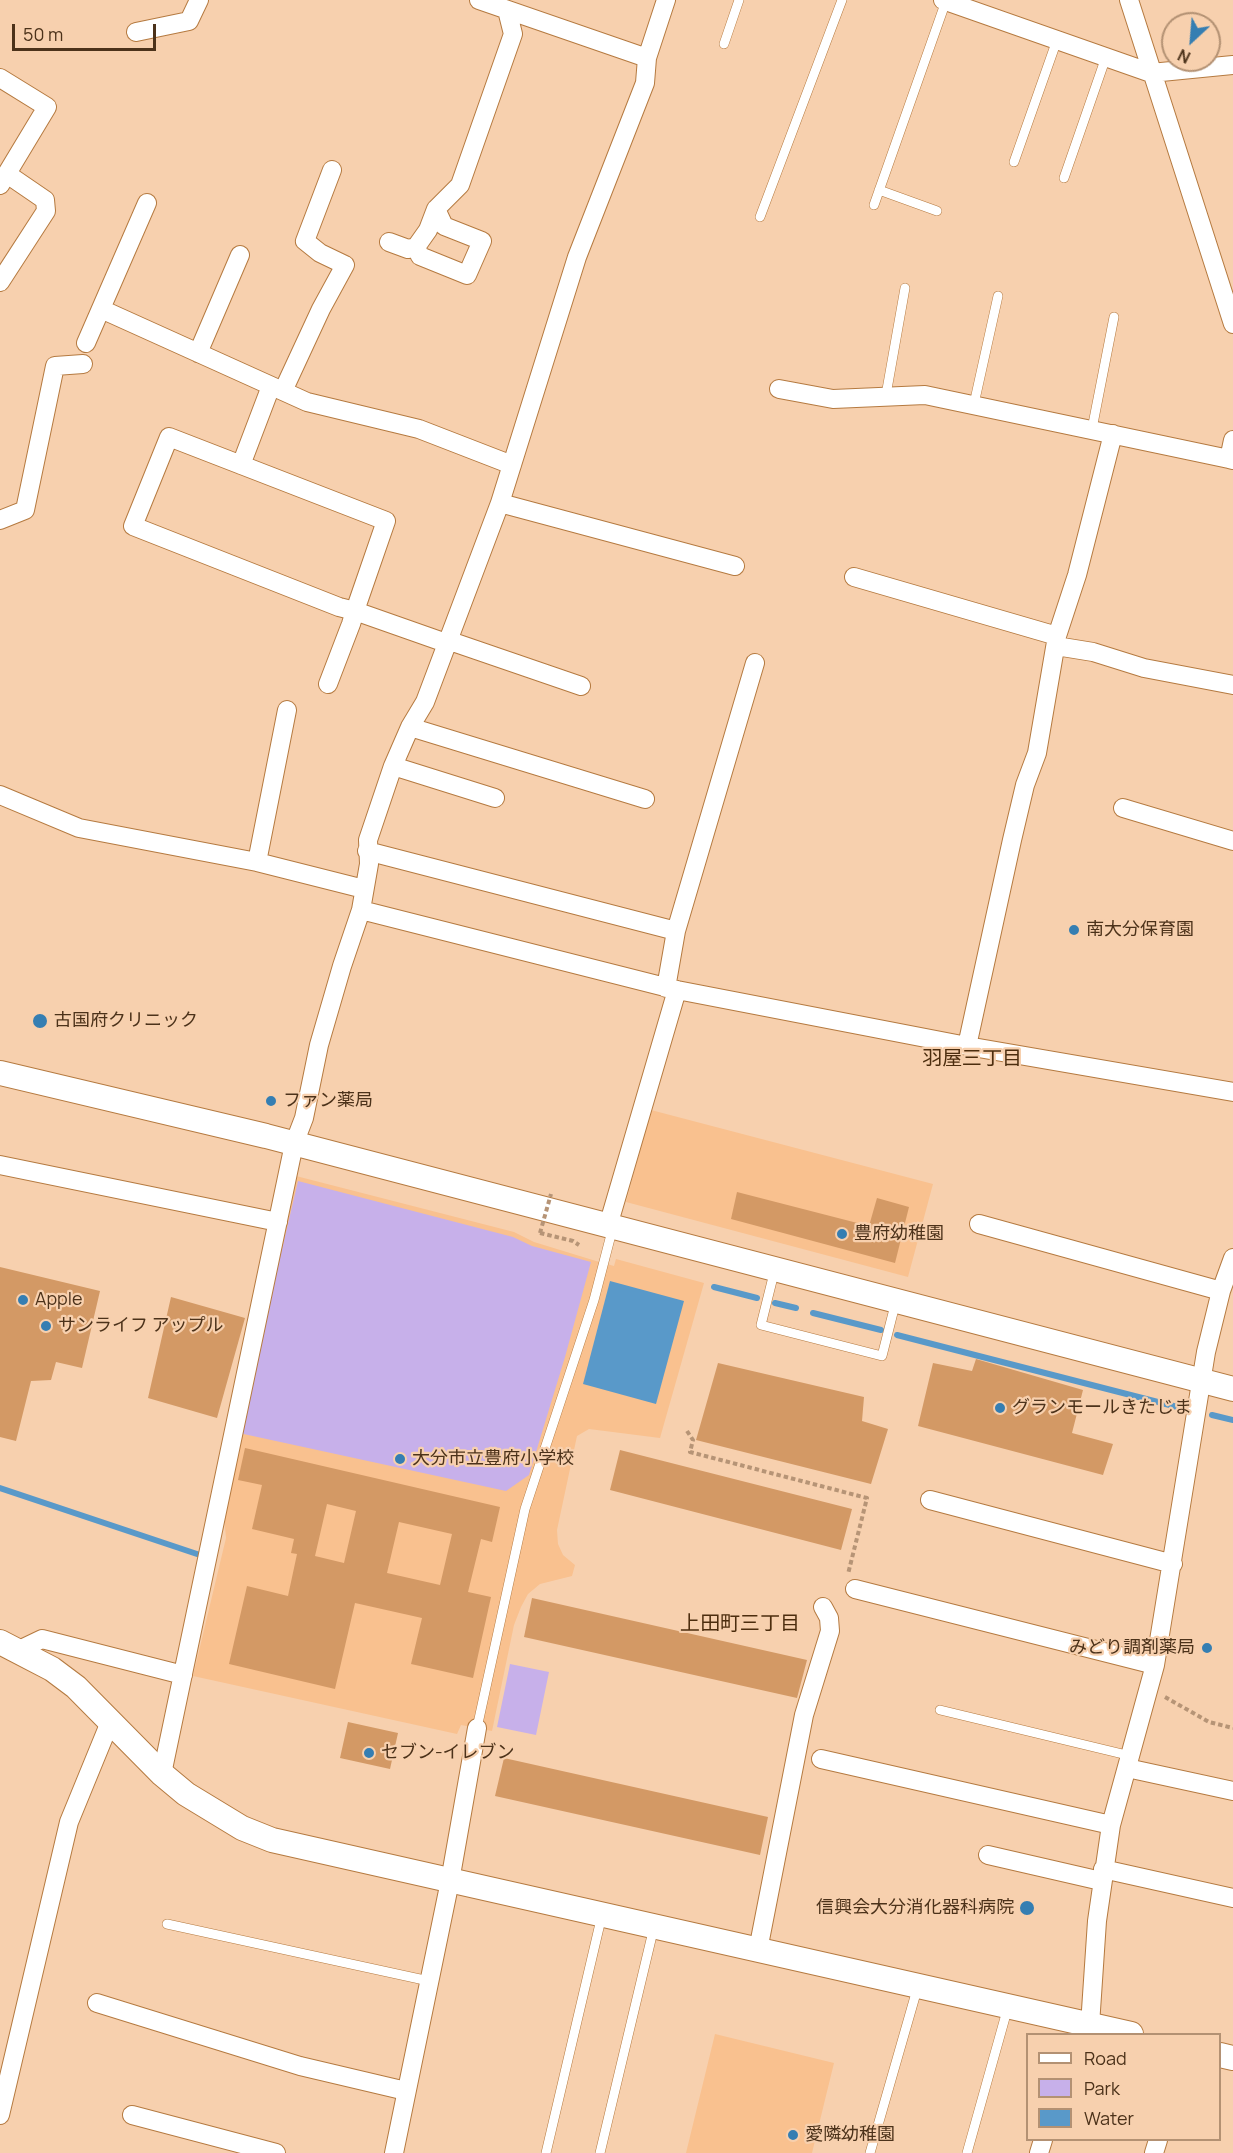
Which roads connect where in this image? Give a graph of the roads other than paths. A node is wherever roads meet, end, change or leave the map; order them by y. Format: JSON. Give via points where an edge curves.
{"nodes":[{"id":1,"x":199,"y":0,"type":"edge"},
{"id":2,"x":478,"y":0,"type":"edge"},
{"id":3,"x":666,"y":0,"type":"edge"},
{"id":4,"x":739,"y":0,"type":"edge"},
{"id":5,"x":842,"y":0,"type":"edge"},
{"id":6,"x":1129,"y":0,"type":"edge"},
{"id":7,"x":945,"y":1,"type":"edge"},
{"id":8,"x":507,"y":10,"type":"junction"},
{"id":9,"x":136,"y":32,"type":"dead end"},
{"id":10,"x":1057,"y":40,"type":"junction"},
{"id":11,"x":724,"y":44,"type":"dead end"},
{"id":12,"x":1106,"y":57,"type":"junction"},
{"id":13,"x":647,"y":58,"type":"junction"},
{"id":14,"x":1232,"y":68,"type":"edge"},
{"id":15,"x":1151,"y":73,"type":"junction"},
{"id":16,"x":0,"y":78,"type":"edge"},
{"id":17,"x":1014,"y":162,"type":"dead end"},
{"id":18,"x":332,"y":170,"type":"dead end"},
{"id":19,"x":1064,"y":178,"type":"dead end"},
{"id":20,"x":3,"y":179,"type":"edge"},
{"id":21,"x":879,"y":190,"type":"junction"},
{"id":22,"x":147,"y":203,"type":"dead end"},
{"id":23,"x":874,"y":205,"type":"dead end"},
{"id":24,"x":436,"y":209,"type":"junction"},
{"id":25,"x":937,"y":211,"type":"dead end"},
{"id":26,"x":760,"y":217,"type":"dead end"},
{"id":27,"x":389,"y":242,"type":"dead end"},
{"id":28,"x":416,"y":247,"type":"junction"},
{"id":29,"x":240,"y":255,"type":"dead end"},
{"id":30,"x":0,"y":282,"type":"edge"},
{"id":31,"x":905,"y":288,"type":"dead end"},
{"id":32,"x":998,"y":296,"type":"dead end"},
{"id":33,"x":100,"y":309,"type":"junction"},
{"id":34,"x":1114,"y":317,"type":"dead end"},
{"id":35,"x":1233,"y":324,"type":"edge"},
{"id":36,"x":86,"y":343,"type":"dead end"},
{"id":37,"x":198,"y":352,"type":"junction"},
{"id":38,"x":82,"y":364,"type":"dead end"},
{"id":39,"x":277,"y":388,"type":"junction"},
{"id":40,"x":779,"y":389,"type":"dead end"},
{"id":41,"x":886,"y":395,"type":"junction"},
{"id":42,"x":974,"y":404,"type":"junction"},
{"id":43,"x":1092,"y":429,"type":"junction"},
{"id":44,"x":1113,"y":434,"type":"junction"},
{"id":45,"x":1233,"y":440,"type":"edge"},
{"id":46,"x":1231,"y":460,"type":"edge"},
{"id":47,"x":240,"y":465,"type":"junction"},
{"id":48,"x":512,"y":465,"type":"junction"},
{"id":49,"x":500,"y":503,"type":"junction"},
{"id":50,"x":0,"y":520,"type":"edge"},
{"id":51,"x":735,"y":566,"type":"dead end"},
{"id":52,"x":854,"y":577,"type":"dead end"},
{"id":53,"x":355,"y":611,"type":"junction"},
{"id":54,"x":446,"y":641,"type":"junction"},
{"id":55,"x":1056,"y":641,"type":"junction"},
{"id":56,"x":755,"y":663,"type":"dead end"},
{"id":57,"x":328,"y":684,"type":"dead end"},
{"id":58,"x":1233,"y":685,"type":"edge"},
{"id":59,"x":581,"y":686,"type":"dead end"},
{"id":60,"x":287,"y":710,"type":"dead end"},
{"id":61,"x":410,"y":728,"type":"junction"},
{"id":62,"x":393,"y":766,"type":"junction"},
{"id":63,"x":0,"y":795,"type":"edge"},
{"id":64,"x":495,"y":798,"type":"dead end"},
{"id":65,"x":645,"y":799,"type":"dead end"},
{"id":66,"x":1123,"y":808,"type":"dead end"},
{"id":67,"x":1233,"y":841,"type":"edge"},
{"id":68,"x":367,"y":851,"type":"junction"},
{"id":69,"x":257,"y":862,"type":"junction"},
{"id":70,"x":364,"y":888,"type":"junction"},
{"id":71,"x":361,"y":910,"type":"junction"},
{"id":72,"x":676,"y":931,"type":"junction"},
{"id":73,"x":671,"y":989,"type":"junction"},
{"id":74,"x":967,"y":1046,"type":"junction"},
{"id":75,"x":0,"y":1073,"type":"edge"},
{"id":76,"x":1233,"y":1092,"type":"edge"},
{"id":77,"x":294,"y":1144,"type":"junction"},
{"id":78,"x":0,"y":1165,"type":"edge"},
{"id":79,"x":278,"y":1222,"type":"junction"},
{"id":80,"x":979,"y":1224,"type":"dead end"},
{"id":81,"x":611,"y":1226,"type":"junction"},
{"id":82,"x":1233,"y":1258,"type":"edge"},
{"id":83,"x":775,"y":1269,"type":"junction"},
{"id":84,"x":1221,"y":1291,"type":"junction"},
{"id":85,"x":896,"y":1301,"type":"junction"},
{"id":86,"x":1201,"y":1380,"type":"junction"},
{"id":87,"x":1233,"y":1389,"type":"edge"},
{"id":88,"x":930,"y":1500,"type":"dead end"},
{"id":89,"x":1173,"y":1564,"type":"junction"},
{"id":90,"x":850,"y":1586,"type":"road end"},
{"id":91,"x":823,"y":1607,"type":"dead end"},
{"id":92,"x":9,"y":1646,"type":"edge"},
{"id":93,"x":1155,"y":1665,"type":"junction"},
{"id":94,"x":183,"y":1675,"type":"junction"},
{"id":95,"x":940,"y":1710,"type":"dead end"},
{"id":96,"x":110,"y":1722,"type":"junction"},
{"id":97,"x":477,"y":1728,"type":"joint"},
{"id":98,"x":821,"y":1759,"type":"dead end"},
{"id":99,"x":1129,"y":1762,"type":"junction"},
{"id":100,"x":162,"y":1774,"type":"junction"},
{"id":101,"x":1233,"y":1791,"type":"edge"},
{"id":102,"x":1111,"y":1825,"type":"junction"},
{"id":103,"x":988,"y":1855,"type":"dead end"},
{"id":104,"x":1102,"y":1875,"type":"junction"},
{"id":105,"x":450,"y":1881,"type":"junction"},
{"id":106,"x":1233,"y":1898,"type":"edge"},
{"id":107,"x":602,"y":1915,"type":"junction"},
{"id":108,"x":167,"y":1924,"type":"dead end"},
{"id":109,"x":654,"y":1927,"type":"junction"},
{"id":110,"x":758,"y":1950,"type":"junction"},
{"id":111,"x":429,"y":1981,"type":"junction"},
{"id":112,"x":918,"y":1986,"type":"junction"},
{"id":113,"x":97,"y":2003,"type":"dead end"},
{"id":114,"x":1008,"y":2007,"type":"junction"},
{"id":115,"x":1077,"y":2027,"type":"edge"},
{"id":116,"x":1123,"y":2033,"type":"edge"},
{"id":117,"x":406,"y":2091,"type":"junction"},
{"id":118,"x":0,"y":2115,"type":"edge"},
{"id":119,"x":132,"y":2115,"type":"dead end"},
{"id":120,"x":276,"y":2153,"type":"edge"},
{"id":121,"x":394,"y":2153,"type":"edge"},
{"id":122,"x":546,"y":2153,"type":"edge"},
{"id":123,"x":600,"y":2153,"type":"edge"},
{"id":124,"x":870,"y":2153,"type":"edge"},
{"id":125,"x":967,"y":2153,"type":"edge"}],
"edges":[{"from":1,"to":9,"type":"street","via":[[189,21]]},
{"from":2,"to":8,"type":"street"},
{"from":3,"to":13,"type":"street"},
{"from":4,"to":11,"type":"lane"},
{"from":5,"to":26,"type":"lane"},
{"from":6,"to":15,"type":"street"},
{"from":7,"to":10,"type":"street"},
{"from":7,"to":21,"type":"lane"},
{"from":8,"to":13,"type":"street"},
{"from":8,"to":24,"type":"street","via":[[513,34],[460,185]]},
{"from":10,"to":12,"type":"street"},
{"from":10,"to":17,"type":"lane"},
{"from":12,"to":15,"type":"street"},
{"from":12,"to":19,"type":"lane"},
{"from":13,"to":48,"type":"street","via":[[645,83],[577,257]]},
{"from":14,"to":15,"type":"street"},
{"from":15,"to":35,"type":"street"},
{"from":16,"to":20,"type":"street","via":[[47,107]]},
{"from":18,"to":39,"type":"street","via":[[305,241],[345,264]]},
{"from":20,"to":30,"type":"street","via":[[45,200],[46,211]]},
{"from":21,"to":23,"type":"lane"},
{"from":21,"to":25,"type":"lane"},
{"from":22,"to":33,"type":"street"},
{"from":24,"to":28,"type":"street"},
{"from":24,"to":28,"type":"street","via":[[444,226],[482,241],[467,275],[420,256]]},
{"from":27,"to":28,"type":"street","via":[[408,249]]},
{"from":29,"to":37,"type":"street"},
{"from":31,"to":41,"type":"lane"},
{"from":32,"to":42,"type":"lane"},
{"from":33,"to":36,"type":"street"},
{"from":33,"to":37,"type":"street"},
{"from":34,"to":43,"type":"lane"},
{"from":37,"to":39,"type":"street"},
{"from":38,"to":50,"type":"street","via":[[55,366],[25,510]]},
{"from":39,"to":47,"type":"street"},
{"from":39,"to":48,"type":"street","via":[[326,407],[419,429]]},
{"from":40,"to":41,"type":"street","via":[[833,399]]},
{"from":41,"to":42,"type":"street","via":[[925,395]]},
{"from":42,"to":43,"type":"street"},
{"from":43,"to":44,"type":"street"},
{"from":44,"to":46,"type":"street"},
{"from":44,"to":55,"type":"street"},
{"from":45,"to":46,"type":"street"},
{"from":47,"to":53,"type":"street","via":[[386,520]]},
{"from":47,"to":53,"type":"street","via":[[169,437],[133,526]]},
{"from":48,"to":49,"type":"street"},
{"from":49,"to":51,"type":"street"},
{"from":49,"to":54,"type":"street"},
{"from":52,"to":55,"type":"street"},
{"from":53,"to":54,"type":"street"},
{"from":53,"to":57,"type":"street"},
{"from":54,"to":59,"type":"street"},
{"from":54,"to":61,"type":"street","via":[[425,702]]},
{"from":55,"to":58,"type":"street","via":[[1144,668]]},
{"from":55,"to":74,"type":"street","via":[[1037,753],[1025,785]]},
{"from":56,"to":72,"type":"street"},
{"from":60,"to":69,"type":"street"},
{"from":61,"to":62,"type":"street"},
{"from":61,"to":65,"type":"street"},
{"from":62,"to":64,"type":"street"},
{"from":62,"to":68,"type":"street"},
{"from":63,"to":69,"type":"street","via":[[79,828]]},
{"from":66,"to":67,"type":"street"},
{"from":68,"to":70,"type":"street","via":[[369,864]]},
{"from":68,"to":72,"type":"street"},
{"from":69,"to":70,"type":"street"},
{"from":70,"to":71,"type":"street"},
{"from":71,"to":73,"type":"street"},
{"from":71,"to":77,"type":"street","via":[[319,1045],[304,1118]]},
{"from":72,"to":73,"type":"street"},
{"from":73,"to":74,"type":"street"},
{"from":73,"to":81,"type":"street"},
{"from":74,"to":76,"type":"street"},
{"from":75,"to":77,"type":"street"},
{"from":77,"to":79,"type":"street"},
{"from":77,"to":81,"type":"street"},
{"from":78,"to":79,"type":"street"},
{"from":79,"to":94,"type":"street"},
{"from":80,"to":84,"type":"street"},
{"from":81,"to":83,"type":"street"},
{"from":81,"to":97,"type":"lane","via":[[594,1300],[525,1509]]},
{"from":82,"to":84,"type":"street"},
{"from":83,"to":85,"type":"street"},
{"from":83,"to":85,"type":"lane","via":[[761,1325],[882,1356]]},
{"from":84,"to":86,"type":"street"},
{"from":85,"to":86,"type":"street"},
{"from":86,"to":87,"type":"street"},
{"from":86,"to":89,"type":"street"},
{"from":88,"to":89,"type":"street"},
{"from":89,"to":93,"type":"street"},
{"from":90,"to":93,"type":"street"},
{"from":91,"to":110,"type":"street","via":[[830,1631],[804,1715]]},
{"from":92,"to":94,"type":"street","via":[[42,1639]]},
{"from":92,"to":96,"type":"street","via":[[76,1687]]},
{"from":93,"to":99,"type":"street"},
{"from":94,"to":100,"type":"street"},
{"from":95,"to":99,"type":"lane"},
{"from":96,"to":100,"type":"street"},
{"from":96,"to":118,"type":"street","via":[[69,1822]]},
{"from":97,"to":105,"type":"street"},
{"from":98,"to":102,"type":"street"},
{"from":99,"to":101,"type":"street"},
{"from":99,"to":102,"type":"street"},
{"from":100,"to":105,"type":"street","via":[[217,1814],[272,1840]]},
{"from":102,"to":104,"type":"street"},
{"from":103,"to":104,"type":"street"},
{"from":104,"to":106,"type":"street"},
{"from":104,"to":115,"type":"street"},
{"from":105,"to":107,"type":"street"},
{"from":105,"to":111,"type":"street"},
{"from":107,"to":109,"type":"street"},
{"from":107,"to":122,"type":"lane"},
{"from":108,"to":111,"type":"lane"},
{"from":109,"to":110,"type":"street"},
{"from":109,"to":123,"type":"lane"},
{"from":110,"to":112,"type":"street"},
{"from":111,"to":117,"type":"street"},
{"from":112,"to":114,"type":"street"},
{"from":112,"to":124,"type":"lane"},
{"from":113,"to":117,"type":"street","via":[[300,2066]]},
{"from":114,"to":115,"type":"street"},
{"from":114,"to":125,"type":"lane"},
{"from":115,"to":116,"type":"street"},
{"from":117,"to":121,"type":"street"},
{"from":119,"to":120,"type":"street"}]}
